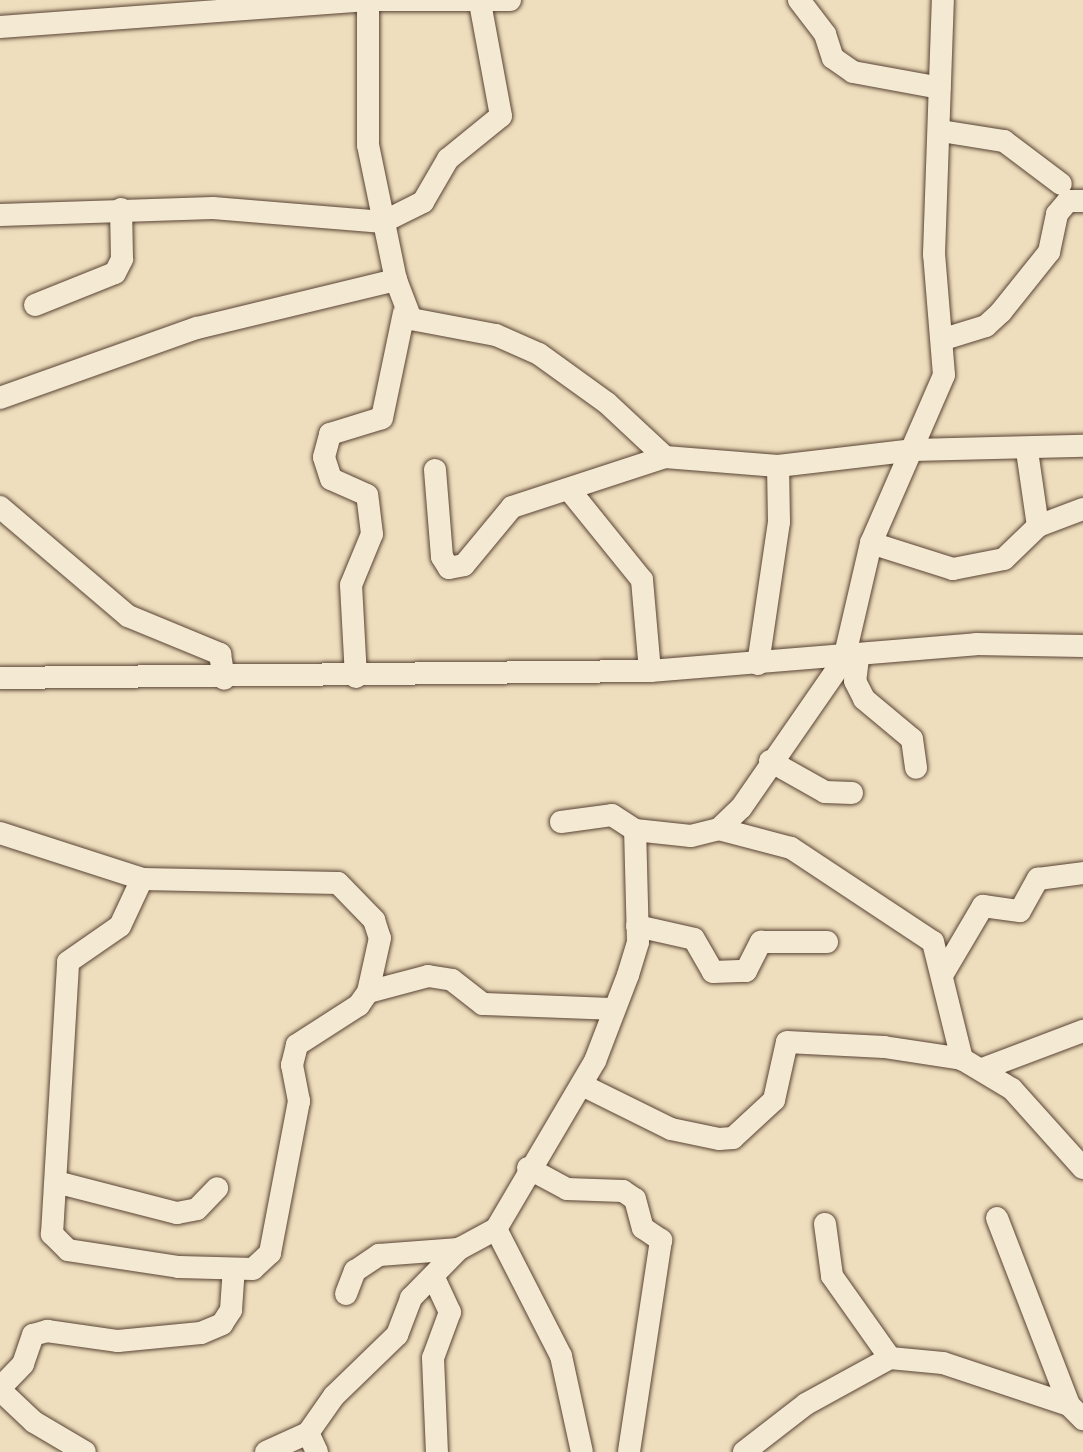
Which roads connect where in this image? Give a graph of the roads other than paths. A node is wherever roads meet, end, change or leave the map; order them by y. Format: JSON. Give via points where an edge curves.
{"nodes":[{"id":1,"x":368,"y":0,"type":"edge"},
{"id":2,"x":510,"y":0,"type":"edge"},
{"id":3,"x":799,"y":0,"type":"edge"},
{"id":4,"x":943,"y":0,"type":"edge"},
{"id":5,"x":313,"y":3,"type":"edge"},
{"id":6,"x":480,"y":3,"type":"junction"},
{"id":7,"x":0,"y":27,"type":"edge"},
{"id":8,"x":940,"y":88,"type":"junction"},
{"id":9,"x":941,"y":131,"type":"junction"},
{"id":10,"x":1061,"y":184,"type":"dead end"},
{"id":11,"x":1083,"y":201,"type":"edge"},
{"id":12,"x":121,"y":210,"type":"junction"},
{"id":13,"x":0,"y":215,"type":"edge"},
{"id":14,"x":383,"y":222,"type":"junction"},
{"id":15,"x":396,"y":280,"type":"junction"},
{"id":16,"x":35,"y":305,"type":"dead end"},
{"id":17,"x":404,"y":312,"type":"junction"},
{"id":18,"x":944,"y":338,"type":"junction"},
{"id":19,"x":0,"y":398,"type":"edge"},
{"id":20,"x":1083,"y":446,"type":"edge"},
{"id":21,"x":914,"y":450,"type":"junction"},
{"id":22,"x":1027,"y":451,"type":"junction"},
{"id":23,"x":665,"y":457,"type":"junction"},
{"id":24,"x":778,"y":466,"type":"junction"},
{"id":25,"x":436,"y":470,"type":"dead end"},
{"id":26,"x":571,"y":492,"type":"junction"},
{"id":27,"x":0,"y":507,"type":"edge"},
{"id":28,"x":1083,"y":509,"type":"edge"},
{"id":29,"x":1038,"y":526,"type":"junction"},
{"id":30,"x":871,"y":543,"type":"junction"},
{"id":31,"x":1083,"y":646,"type":"edge"},
{"id":32,"x":851,"y":658,"type":"junction"},
{"id":33,"x":758,"y":664,"type":"junction"},
{"id":34,"x":650,"y":671,"type":"junction"},
{"id":35,"x":356,"y":677,"type":"junction"},
{"id":36,"x":0,"y":678,"type":"edge"},
{"id":37,"x":224,"y":679,"type":"junction"},
{"id":38,"x":770,"y":761,"type":"junction"},
{"id":39,"x":916,"y":768,"type":"dead end"},
{"id":40,"x":852,"y":793,"type":"dead end"},
{"id":41,"x":560,"y":822,"type":"dead end"},
{"id":42,"x":718,"y":829,"type":"junction"},
{"id":43,"x":636,"y":830,"type":"junction"},
{"id":44,"x":0,"y":833,"type":"edge"},
{"id":45,"x":1083,"y":874,"type":"edge"},
{"id":46,"x":142,"y":879,"type":"junction"},
{"id":47,"x":637,"y":926,"type":"junction"},
{"id":48,"x":827,"y":942,"type":"dead end"},
{"id":49,"x":944,"y":972,"type":"junction"},
{"id":50,"x":368,"y":992,"type":"junction"},
{"id":51,"x":612,"y":1009,"type":"junction"},
{"id":52,"x":1083,"y":1031,"type":"edge"},
{"id":53,"x":962,"y":1059,"type":"junction"},
{"id":54,"x":985,"y":1068,"type":"junction"},
{"id":55,"x":582,"y":1085,"type":"junction"},
{"id":56,"x":528,"y":1168,"type":"junction"},
{"id":57,"x":1083,"y":1168,"type":"edge"},
{"id":58,"x":56,"y":1182,"type":"junction"},
{"id":59,"x":217,"y":1188,"type":"dead end"},
{"id":60,"x":997,"y":1218,"type":"dead end"},
{"id":61,"x":825,"y":1224,"type":"dead end"},
{"id":62,"x":496,"y":1229,"type":"junction"},
{"id":63,"x":459,"y":1249,"type":"junction"},
{"id":64,"x":234,"y":1271,"type":"junction"},
{"id":65,"x":434,"y":1278,"type":"junction"},
{"id":66,"x":346,"y":1294,"type":"dead end"},
{"id":67,"x":890,"y":1358,"type":"junction"},
{"id":68,"x":0,"y":1389,"type":"edge"},
{"id":69,"x":1076,"y":1412,"type":"edge"},
{"id":70,"x":313,"y":1443,"type":"edge"},
{"id":71,"x":85,"y":1452,"type":"edge"},
{"id":72,"x":266,"y":1452,"type":"edge"},
{"id":73,"x":437,"y":1452,"type":"edge"},
{"id":74,"x":582,"y":1452,"type":"edge"},
{"id":75,"x":629,"y":1452,"type":"edge"},
{"id":76,"x":744,"y":1452,"type":"edge"}],
"edges":[{"from":1,"to":5,"type":"street"},
{"from":1,"to":6,"type":"street"},
{"from":1,"to":14,"type":"street","via":[[368,145]]},
{"from":2,"to":6,"type":"street"},
{"from":3,"to":8,"type":"street","via":[[825,34],[833,58],[853,72]]},
{"from":4,"to":8,"type":"street"},
{"from":5,"to":7,"type":"street"},
{"from":6,"to":14,"type":"street","via":[[501,116],[448,159],[423,202]]},
{"from":8,"to":9,"type":"street"},
{"from":9,"to":10,"type":"street","via":[[1004,141]]},
{"from":9,"to":18,"type":"street","via":[[934,254]]},
{"from":11,"to":18,"type":"street","via":[[1068,201],[1057,214],[1049,252],[994,319]]},
{"from":12,"to":13,"type":"street"},
{"from":12,"to":14,"type":"street","via":[[213,208]]},
{"from":12,"to":16,"type":"street","via":[[122,260],[115,273]]},
{"from":14,"to":15,"type":"street"},
{"from":15,"to":17,"type":"street"},
{"from":15,"to":19,"type":"street","via":[[197,328]]},
{"from":17,"to":23,"type":"street","via":[[496,335],[539,354],[607,403]]},
{"from":17,"to":35,"type":"street","via":[[382,418],[330,434],[324,457],[331,480],[367,494],[372,534],[351,585]]},
{"from":18,"to":21,"type":"street","via":[[944,375]]},
{"from":20,"to":22,"type":"street"},
{"from":21,"to":22,"type":"street"},
{"from":21,"to":24,"type":"street"},
{"from":21,"to":30,"type":"street"},
{"from":22,"to":29,"type":"street"},
{"from":23,"to":24,"type":"street"},
{"from":23,"to":26,"type":"street"},
{"from":24,"to":33,"type":"street","via":[[778,522]]},
{"from":25,"to":26,"type":"street","via":[[442,556],[450,568],[464,565],[512,507]]},
{"from":26,"to":34,"type":"street","via":[[642,580]]},
{"from":27,"to":37,"type":"street","via":[[128,616],[220,654]]},
{"from":28,"to":29,"type":"street"},
{"from":29,"to":30,"type":"street","via":[[1004,559],[954,568]]},
{"from":30,"to":32,"type":"street"},
{"from":31,"to":32,"type":"street","via":[[976,644]]},
{"from":32,"to":33,"type":"street"},
{"from":32,"to":38,"type":"street"},
{"from":32,"to":39,"type":"street","via":[[859,690],[912,739]]},
{"from":33,"to":34,"type":"street"},
{"from":34,"to":35,"type":"street"},
{"from":35,"to":37,"type":"street"},
{"from":36,"to":37,"type":"street"},
{"from":38,"to":40,"type":"street","via":[[825,792]]},
{"from":38,"to":42,"type":"street","via":[[741,808]]},
{"from":41,"to":43,"type":"street","via":[[612,814]]},
{"from":42,"to":43,"type":"street","via":[[692,836]]},
{"from":42,"to":49,"type":"street","via":[[790,848],[933,942]]},
{"from":43,"to":47,"type":"street"},
{"from":44,"to":46,"type":"street"},
{"from":45,"to":49,"type":"street","via":[[1038,879],[1020,911],[983,906]]},
{"from":46,"to":50,"type":"street","via":[[338,883],[374,920],[380,938]]},
{"from":46,"to":58,"type":"street","via":[[120,926],[68,962]]},
{"from":47,"to":48,"type":"street","via":[[694,939],[713,972],[746,971],[760,942]]},
{"from":47,"to":51,"type":"street","via":[[634,959]]},
{"from":49,"to":53,"type":"street"},
{"from":50,"to":51,"type":"street","via":[[428,976],[452,980],[483,1004]]},
{"from":50,"to":64,"type":"street","via":[[359,1006],[297,1045],[292,1065],[298,1101],[270,1252],[252,1269]]},
{"from":51,"to":55,"type":"street"},
{"from":52,"to":54,"type":"street"},
{"from":53,"to":54,"type":"street"},
{"from":53,"to":55,"type":"street","via":[[884,1046],[786,1042],[774,1100],[733,1138],[718,1140],[656,1123]]},
{"from":54,"to":57,"type":"street"},
{"from":55,"to":56,"type":"street"},
{"from":56,"to":62,"type":"street"},
{"from":56,"to":75,"type":"street","via":[[566,1189],[623,1190],[635,1200],[644,1228],[661,1240]]},
{"from":58,"to":59,"type":"street","via":[[177,1213],[198,1209]]},
{"from":58,"to":64,"type":"street","via":[[52,1234],[68,1250]]},
{"from":60,"to":69,"type":"street"},
{"from":61,"to":67,"type":"street","via":[[832,1276]]},
{"from":62,"to":63,"type":"street"},
{"from":62,"to":74,"type":"street","via":[[560,1356]]},
{"from":63,"to":65,"type":"street"},
{"from":63,"to":66,"type":"street","via":[[379,1255],[355,1271]]},
{"from":64,"to":68,"type":"street","via":[[232,1310],[222,1324],[201,1333],[118,1341],[33,1335],[22,1364]]},
{"from":65,"to":70,"type":"street","via":[[412,1298],[397,1335],[334,1396]]},
{"from":65,"to":73,"type":"street","via":[[450,1312],[433,1358]]},
{"from":67,"to":69,"type":"street","via":[[943,1363]]},
{"from":67,"to":76,"type":"street","via":[[806,1404]]},
{"from":68,"to":71,"type":"street","via":[[34,1422]]},
{"from":70,"to":72,"type":"street"}]}
